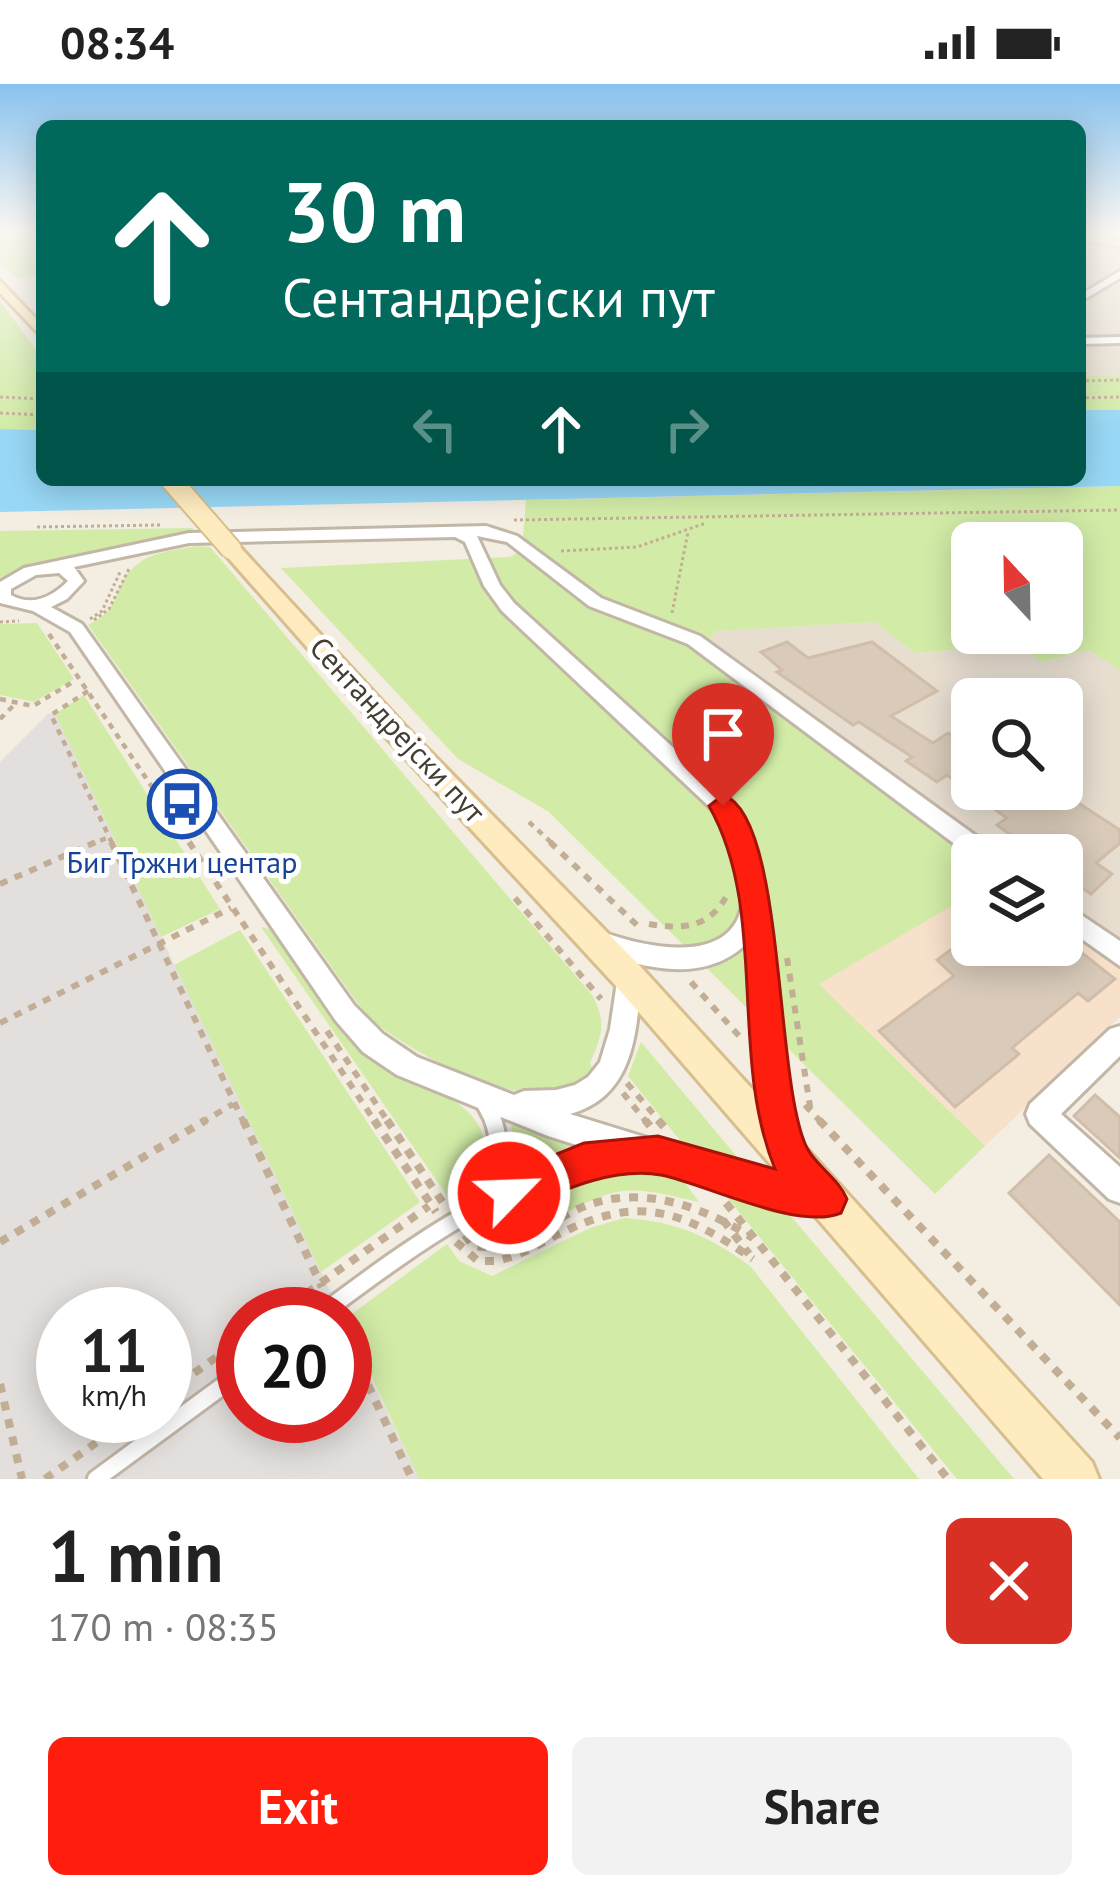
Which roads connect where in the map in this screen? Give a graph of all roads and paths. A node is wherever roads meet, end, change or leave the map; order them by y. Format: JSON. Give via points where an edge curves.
{"nodes":[{"id":1,"x":11,"y":297,"type":"edge"},
{"id":2,"x":36,"y":326,"type":"edge"},
{"id":3,"x":1120,"y":340,"type":"edge"},
{"id":4,"x":1086,"y":341,"type":"edge"},
{"id":5,"x":1120,"y":380,"type":"edge"},
{"id":6,"x":1086,"y":381,"type":"edge"},
{"id":7,"x":0,"y":397,"type":"edge"},
{"id":8,"x":1120,"y":397,"type":"edge"},
{"id":9,"x":1086,"y":398,"type":"edge"},
{"id":10,"x":36,"y":399,"type":"edge"},
{"id":11,"x":0,"y":413,"type":"edge"},
{"id":12,"x":36,"y":415,"type":"edge"},
{"id":13,"x":176,"y":486,"type":"edge"},
{"id":14,"x":1120,"y":510,"type":"edge"},
{"id":15,"x":531,"y":520,"type":"dead end"},
{"id":16,"x":723,"y":520,"type":"junction"},
{"id":17,"x":457,"y":532,"type":"junction"},
{"id":18,"x":688,"y":532,"type":"junction"},
{"id":19,"x":531,"y":553,"type":"junction"},
{"id":20,"x":136,"y":557,"type":"junction"},
{"id":21,"x":54,"y":567,"type":"junction"},
{"id":22,"x":72,"y":586,"type":"junction"},
{"id":23,"x":3,"y":592,"type":"edge"},
{"id":24,"x":35,"y":605,"type":"junction"},
{"id":25,"x":74,"y":626,"type":"junction"},
{"id":26,"x":669,"y":630,"type":"junction"},
{"id":27,"x":51,"y":637,"type":"dead end"},
{"id":28,"x":79,"y":679,"type":"dead end"},
{"id":29,"x":88,"y":692,"type":"dead end"},
{"id":30,"x":0,"y":699,"type":"edge"},
{"id":31,"x":17,"y":702,"type":"junction"},
{"id":32,"x":0,"y":719,"type":"edge"},
{"id":33,"x":529,"y":822,"type":"dead end"},
{"id":34,"x":958,"y":834,"type":"edge"},
{"id":35,"x":109,"y":837,"type":"junction"},
{"id":36,"x":0,"y":884,"type":"edge"},
{"id":37,"x":730,"y":886,"type":"dead end"},
{"id":38,"x":507,"y":888,"type":"dead end"},
{"id":39,"x":757,"y":903,"type":"junction"},
{"id":40,"x":231,"y":908,"type":"dead end"},
{"id":41,"x":649,"y":924,"type":"dead end"},
{"id":42,"x":1083,"y":928,"type":"edge"},
{"id":43,"x":593,"y":938,"type":"junction"},
{"id":44,"x":159,"y":944,"type":"junction"},
{"id":45,"x":1120,"y":955,"type":"edge"},
{"id":46,"x":669,"y":958,"type":"junction"},
{"id":47,"x":628,"y":976,"type":"junction"},
{"id":48,"x":607,"y":1011,"type":"dead end"},
{"id":49,"x":0,"y":1023,"type":"edge"},
{"id":50,"x":1120,"y":1038,"type":"edge"},
{"id":51,"x":768,"y":1067,"type":"junction"},
{"id":52,"x":612,"y":1072,"type":"junction"},
{"id":53,"x":476,"y":1094,"type":"junction"},
{"id":54,"x":235,"y":1103,"type":"junction"},
{"id":55,"x":512,"y":1105,"type":"junction"},
{"id":56,"x":676,"y":1159,"type":"junction"},
{"id":57,"x":791,"y":1160,"type":"junction"},
{"id":58,"x":1120,"y":1188,"type":"edge"},
{"id":59,"x":826,"y":1199,"type":"junction"},
{"id":60,"x":431,"y":1204,"type":"dead end"},
{"id":61,"x":466,"y":1211,"type":"junction"},
{"id":62,"x":0,"y":1242,"type":"edge"},
{"id":63,"x":753,"y":1259,"type":"dead end"},
{"id":64,"x":320,"y":1284,"type":"junction"},
{"id":65,"x":316,"y":1287,"type":"edge"},
{"id":66,"x":321,"y":1287,"type":"edge"},
{"id":67,"x":359,"y":1287,"type":"edge"},
{"id":68,"x":0,"y":1384,"type":"edge"},
{"id":69,"x":216,"y":1391,"type":"edge"},
{"id":70,"x":372,"y":1394,"type":"edge"},
{"id":71,"x":1120,"y":1438,"type":"edge"},
{"id":72,"x":96,"y":1443,"type":"edge"},
{"id":73,"x":22,"y":1479,"type":"edge"},
{"id":74,"x":45,"y":1479,"type":"edge"},
{"id":75,"x":95,"y":1479,"type":"edge"},
{"id":76,"x":412,"y":1479,"type":"edge"},
{"id":77,"x":949,"y":1479,"type":"edge"},
{"id":78,"x":1075,"y":1479,"type":"edge"}],
"edges":[{"from":1,"to":2,"type":"main road"},
{"from":3,"to":4,"type":"street"},
{"from":5,"to":6,"type":"path"},
{"from":7,"to":10,"type":"path"},
{"from":8,"to":9,"type":"path"},
{"from":11,"to":12,"type":"path"},
{"from":13,"to":43,"type":"main road","name":"Сентандрејски пут","bridge":true},
{"from":14,"to":16,"type":"path"},
{"from":15,"to":16,"type":"path"},
{"from":16,"to":18,"type":"path"},
{"from":17,"to":19,"type":"street","via":[[499,533]]},
{"from":17,"to":20,"type":"street","via":[[189,538]]},
{"from":17,"to":39,"type":"street","via":[[472,539],[508,607],[723,806],[744,846]]},
{"from":18,"to":19,"type":"path","via":[[637,547]]},
{"from":18,"to":26,"type":"path"},
{"from":19,"to":26,"type":"street","via":[[595,602]]},
{"from":20,"to":21,"type":"street"},
{"from":20,"to":22,"type":"street"},
{"from":20,"to":25,"type":"path","via":[[106,613]]},
{"from":21,"to":22,"type":"street","via":[[73,573]]},
{"from":21,"to":23,"type":"street","via":[[34,570]]},
{"from":22,"to":24,"type":"street"},
{"from":22,"to":25,"type":"street"},
{"from":23,"to":24,"type":"street"},
{"from":24,"to":25,"type":"street"},
{"from":25,"to":27,"type":"path"},
{"from":25,"to":53,"type":"street","via":[[345,1013],[407,1066]]},
{"from":26,"to":34,"type":"street","via":[[713,652]]},
{"from":28,"to":31,"type":"path","via":[[33,706]]},
{"from":29,"to":35,"type":"path","via":[[51,715]]},
{"from":30,"to":31,"type":"path"},
{"from":31,"to":32,"type":"path"},
{"from":33,"to":46,"type":"path"},
{"from":35,"to":36,"type":"path"},
{"from":35,"to":44,"type":"path"},
{"from":37,"to":41,"type":"path","via":[[706,926]]},
{"from":38,"to":48,"type":"path"},
{"from":39,"to":46,"type":"street","via":[[736,943],[709,956]]},
{"from":39,"to":51,"type":"street"},
{"from":40,"to":44,"type":"path"},
{"from":42,"to":45,"type":"street"},
{"from":43,"to":46,"type":"street"},
{"from":43,"to":47,"type":"main road","name":"Сентандрејски пут"},
{"from":44,"to":49,"type":"path"},
{"from":44,"to":54,"type":"path"},
{"from":46,"to":51,"type":"path"},
{"from":47,"to":52,"type":"street","via":[[625,1038]]},
{"from":47,"to":57,"type":"main road","name":"Сентандрејски пут"},
{"from":50,"to":58,"type":"street","via":[[1040,1114]]},
{"from":51,"to":57,"type":"street"},
{"from":51,"to":71,"type":"path"},
{"from":52,"to":55,"type":"street","via":[[567,1101]]},
{"from":52,"to":56,"type":"path"},
{"from":52,"to":56,"type":"path"},
{"from":53,"to":55,"type":"street"},
{"from":53,"to":61,"type":"lane","via":[[494,1118],[500,1162]]},
{"from":54,"to":62,"type":"path"},
{"from":54,"to":64,"type":"path"},
{"from":55,"to":56,"type":"street"},
{"from":56,"to":59,"type":"street"},
{"from":56,"to":61,"type":"lane","via":[[604,1157]]},
{"from":56,"to":63,"type":"path"},
{"from":56,"to":77,"type":"path"},
{"from":57,"to":59,"type":"main road","name":"Сентандрејски пут"},
{"from":59,"to":78,"type":"main road","name":"Сентандрејски пут"},
{"from":60,"to":64,"type":"path"},
{"from":61,"to":67,"type":"lane"},
{"from":64,"to":65,"type":"path"},
{"from":64,"to":66,"type":"path"},
{"from":68,"to":73,"type":"path"},
{"from":69,"to":75,"type":"lane"},
{"from":70,"to":76,"type":"path"},
{"from":72,"to":74,"type":"path"}]}
